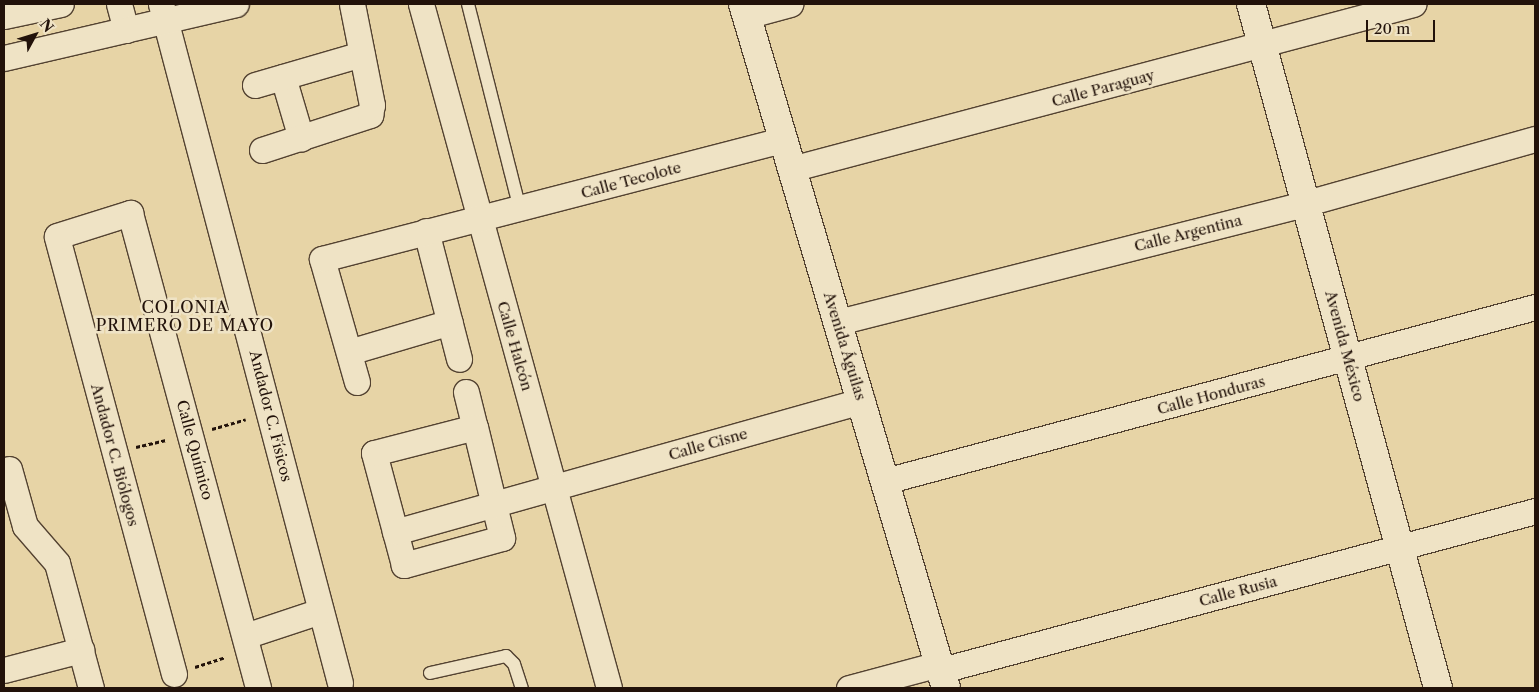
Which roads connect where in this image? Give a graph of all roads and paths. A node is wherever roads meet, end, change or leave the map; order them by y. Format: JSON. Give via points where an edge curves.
{"nodes":[{"id":1,"x":61,"y":4,"type":"edge"},
{"id":2,"x":119,"y":4,"type":"edge"},
{"id":3,"x":236,"y":4,"type":"edge"},
{"id":4,"x":352,"y":4,"type":"edge"},
{"id":5,"x":422,"y":4,"type":"edge"},
{"id":6,"x":468,"y":4,"type":"edge"},
{"id":7,"x":790,"y":4,"type":"edge"},
{"id":8,"x":1251,"y":4,"type":"edge"},
{"id":9,"x":1413,"y":4,"type":"edge"},
{"id":10,"x":744,"y":10,"type":"edge"},
{"id":11,"x":162,"y":12,"type":"edge"},
{"id":12,"x":4,"y":16,"type":"edge"},
{"id":13,"x":126,"y":30,"type":"junction"},
{"id":14,"x":1263,"y":46,"type":"junction"},
{"id":15,"x":362,"y":54,"type":"junction"},
{"id":16,"x":4,"y":58,"type":"edge"},
{"id":17,"x":283,"y":77,"type":"junction"},
{"id":18,"x":256,"y":85,"type":"dead end"},
{"id":19,"x":302,"y":138,"type":"junction"},
{"id":20,"x":1535,"y":139,"type":"edge"},
{"id":21,"x":783,"y":140,"type":"junction"},
{"id":22,"x":262,"y":150,"type":"dead end"},
{"id":23,"x":791,"y":169,"type":"junction"},
{"id":24,"x":1308,"y":202,"type":"junction"},
{"id":25,"x":520,"y":209,"type":"junction"},
{"id":26,"x":130,"y":213,"type":"joint"},
{"id":27,"x":478,"y":220,"type":"junction"},
{"id":28,"x":426,"y":231,"type":"junction"},
{"id":29,"x":1535,"y":307,"type":"edge"},
{"id":30,"x":450,"y":322,"type":"junction"},
{"id":31,"x":838,"y":322,"type":"junction"},
{"id":32,"x":348,"y":352,"type":"junction"},
{"id":33,"x":459,"y":359,"type":"dead end"},
{"id":34,"x":1348,"y":359,"type":"junction"},
{"id":35,"x":357,"y":382,"type":"dead end"},
{"id":36,"x":466,"y":392,"type":"dead end"},
{"id":37,"x":862,"y":401,"type":"junction"},
{"id":38,"x":475,"y":426,"type":"junction"},
{"id":39,"x":9,"y":469,"type":"dead end"},
{"id":40,"x":885,"y":481,"type":"junction"},
{"id":41,"x":555,"y":488,"type":"junction"},
{"id":42,"x":494,"y":505,"type":"junction"},
{"id":43,"x":1535,"y":511,"type":"edge"},
{"id":44,"x":395,"y":532,"type":"junction"},
{"id":45,"x":1401,"y":548,"type":"junction"},
{"id":46,"x":320,"y":611,"type":"junction"},
{"id":47,"x":246,"y":643,"type":"junction"},
{"id":48,"x":81,"y":650,"type":"junction"},
{"id":49,"x":4,"y":670,"type":"edge"},
{"id":50,"x":174,"y":674,"type":"joint"},
{"id":51,"x":430,"y":674,"type":"dead end"},
{"id":52,"x":943,"y":678,"type":"edge"},
{"id":53,"x":340,"y":683,"type":"dead end"},
{"id":54,"x":91,"y":688,"type":"edge"},
{"id":55,"x":258,"y":688,"type":"edge"},
{"id":56,"x":522,"y":688,"type":"edge"},
{"id":57,"x":609,"y":688,"type":"edge"},
{"id":58,"x":849,"y":688,"type":"edge"},
{"id":59,"x":1438,"y":688,"type":"edge"}],
"edges":[{"from":1,"to":12,"type":"street"},
{"from":2,"to":13,"type":"street"},
{"from":3,"to":11,"type":"street"},
{"from":4,"to":15,"type":"street"},
{"from":5,"to":27,"type":"street","name":"Calle Halcón"},
{"from":6,"to":25,"type":"lane"},
{"from":7,"to":10,"type":"street"},
{"from":8,"to":14,"type":"street","name":"Avenida México"},
{"from":9,"to":14,"type":"street","name":"Calle Paraguay"},
{"from":10,"to":21,"type":"street","name":"Avenida Águilas"},
{"from":11,"to":13,"type":"street"},
{"from":11,"to":46,"type":"street","name":"Andador C. Físicos"},
{"from":13,"to":16,"type":"street"},
{"from":14,"to":23,"type":"street","name":"Calle Paraguay"},
{"from":14,"to":24,"type":"street","name":"Avenida México"},
{"from":15,"to":17,"type":"street"},
{"from":15,"to":19,"type":"street","via":[[372,106],[370,115]]},
{"from":17,"to":18,"type":"street"},
{"from":17,"to":19,"type":"street"},
{"from":19,"to":22,"type":"street"},
{"from":20,"to":24,"type":"street","name":"Calle Argentina"},
{"from":21,"to":23,"type":"street","name":"Avenida Águilas"},
{"from":21,"to":25,"type":"street","name":"Calle Tecolote"},
{"from":23,"to":31,"type":"street","name":"Avenida Águilas"},
{"from":24,"to":31,"type":"street","name":"Calle Argentina"},
{"from":24,"to":34,"type":"street","name":"Avenida México"},
{"from":25,"to":27,"type":"street","name":"Calle Tecolote"},
{"from":26,"to":47,"type":"street","name":"Calle Químico"},
{"from":26,"to":50,"type":"street","name":"Andador C. Biólogos","via":[[57,236]]},
{"from":27,"to":28,"type":"street","name":"Calle Tecolote"},
{"from":27,"to":41,"type":"street","name":"Calle Halcón"},
{"from":28,"to":30,"type":"street"},
{"from":28,"to":32,"type":"street","name":"Calle Tecolote","via":[[322,259]]},
{"from":29,"to":34,"type":"street","name":"Calle Honduras"},
{"from":30,"to":32,"type":"street"},
{"from":30,"to":33,"type":"street"},
{"from":31,"to":37,"type":"street","name":"Avenida Águilas"},
{"from":32,"to":35,"type":"street"},
{"from":34,"to":40,"type":"street","name":"Calle Honduras"},
{"from":34,"to":45,"type":"street","name":"Avenida México"},
{"from":36,"to":38,"type":"street"},
{"from":37,"to":40,"type":"street","name":"Avenida Águilas"},
{"from":37,"to":41,"type":"street","name":"Calle Cisne"},
{"from":38,"to":42,"type":"street"},
{"from":38,"to":44,"type":"street","via":[[374,453]]},
{"from":39,"to":48,"type":"street","via":[[25,526],[57,562]]},
{"from":40,"to":52,"type":"street","name":"Avenida Águilas"},
{"from":41,"to":42,"type":"street","name":"Calle Cisne"},
{"from":41,"to":57,"type":"street","name":"Calle Halcón"},
{"from":42,"to":44,"type":"street","name":"Calle Cisne"},
{"from":42,"to":44,"type":"street","via":[[502,538],[404,565]]},
{"from":43,"to":45,"type":"street","name":"Calle Rusia"},
{"from":45,"to":52,"type":"street","name":"Calle Rusia"},
{"from":45,"to":59,"type":"street","name":"Avenida México"},
{"from":46,"to":47,"type":"street"},
{"from":46,"to":53,"type":"street","name":"Andador C. Físicos"},
{"from":47,"to":50,"type":"path"},
{"from":47,"to":55,"type":"street","name":"Calle Químico"},
{"from":48,"to":49,"type":"street"},
{"from":48,"to":54,"type":"street"},
{"from":51,"to":56,"type":"lane","via":[[506,656],[514,664]]},
{"from":52,"to":58,"type":"street","name":"Calle Rusia"}]}
